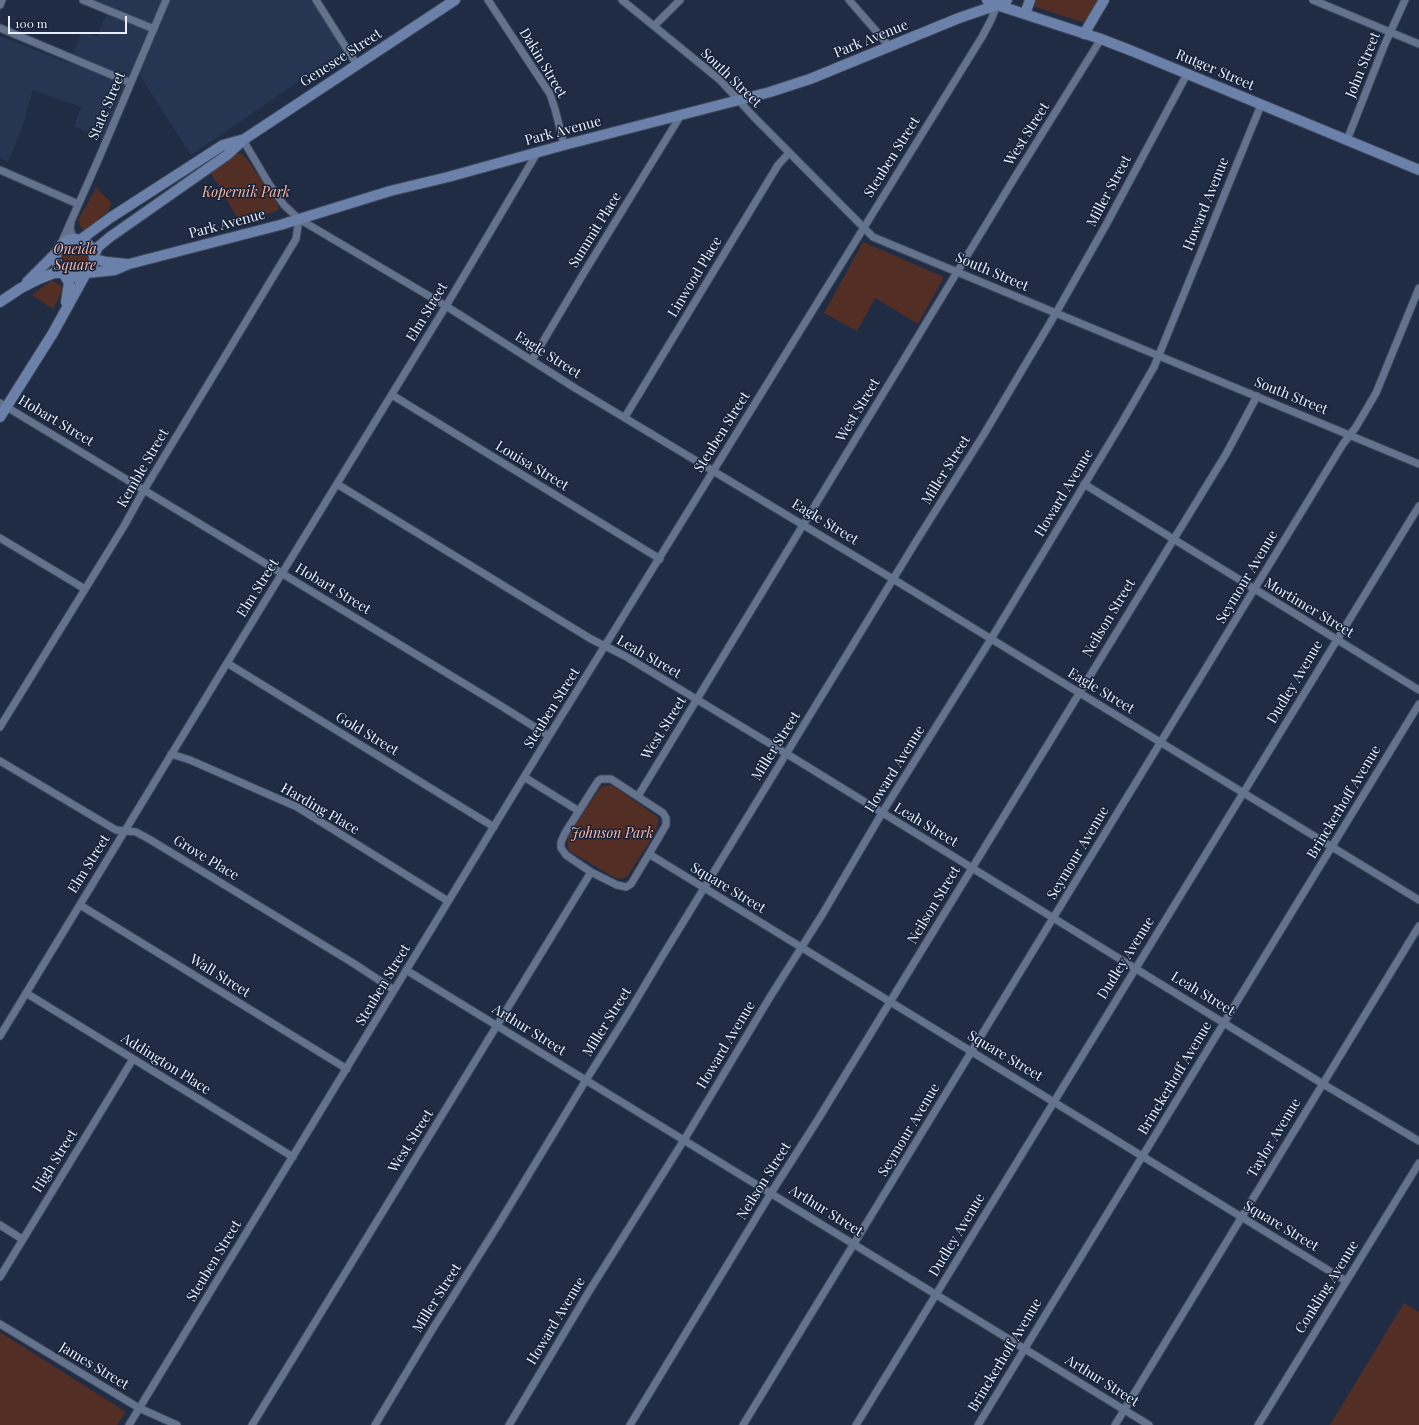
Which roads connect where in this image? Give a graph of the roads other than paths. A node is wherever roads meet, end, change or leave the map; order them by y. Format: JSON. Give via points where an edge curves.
{"nodes":[{"id":1,"x":2,"y":0,"type":"edge"},
{"id":2,"x":83,"y":0,"type":"edge"},
{"id":3,"x":166,"y":0,"type":"edge"},
{"id":4,"x":316,"y":0,"type":"edge"},
{"id":5,"x":455,"y":0,"type":"edge"},
{"id":6,"x":488,"y":0,"type":"edge"},
{"id":7,"x":622,"y":0,"type":"edge"},
{"id":8,"x":680,"y":0,"type":"edge"},
{"id":9,"x":849,"y":0,"type":"edge"},
{"id":10,"x":986,"y":0,"type":"edge"},
{"id":11,"x":1007,"y":0,"type":"edge"},
{"id":12,"x":1030,"y":0,"type":"edge"},
{"id":13,"x":1104,"y":0,"type":"edge"},
{"id":14,"x":1313,"y":0,"type":"edge"},
{"id":15,"x":1405,"y":0,"type":"edge"},
{"id":16,"x":0,"y":5,"type":"edge"},
{"id":17,"x":997,"y":5,"type":"junction"},
{"id":18,"x":1025,"y":14,"type":"junction"},
{"id":19,"x":654,"y":26,"type":"junction"},
{"id":20,"x":0,"y":28,"type":"edge"},
{"id":21,"x":154,"y":29,"type":"junction"},
{"id":22,"x":1390,"y":32,"type":"junction"},
{"id":23,"x":1084,"y":34,"type":"junction"},
{"id":24,"x":1101,"y":39,"type":"junction"},
{"id":25,"x":1419,"y":44,"type":"edge"},
{"id":26,"x":890,"y":47,"type":"junction"},
{"id":27,"x":357,"y":65,"type":"junction"},
{"id":28,"x":1187,"y":74,"type":"junction"},
{"id":29,"x":131,"y":83,"type":"junction"},
{"id":30,"x":738,"y":100,"type":"junction"},
{"id":31,"x":1261,"y":105,"type":"junction"},
{"id":32,"x":681,"y":115,"type":"junction"},
{"id":33,"x":243,"y":140,"type":"junction"},
{"id":34,"x":1347,"y":140,"type":"junction"},
{"id":35,"x":564,"y":145,"type":"junction"},
{"id":36,"x":537,"y":152,"type":"junction"},
{"id":37,"x":789,"y":153,"type":"junction"},
{"id":38,"x":0,"y":170,"type":"edge"},
{"id":39,"x":1419,"y":170,"type":"edge"},
{"id":40,"x":78,"y":204,"type":"junction"},
{"id":41,"x":298,"y":219,"type":"junction"},
{"id":42,"x":71,"y":221,"type":"junction"},
{"id":43,"x":863,"y":228,"type":"junction"},
{"id":44,"x":79,"y":239,"type":"junction"},
{"id":45,"x":58,"y":249,"type":"junction"},
{"id":46,"x":94,"y":257,"type":"junction"},
{"id":47,"x":129,"y":264,"type":"junction"},
{"id":48,"x":958,"y":272,"type":"junction"},
{"id":49,"x":63,"y":274,"type":"junction"},
{"id":50,"x":86,"y":274,"type":"junction"},
{"id":51,"x":21,"y":288,"type":"junction"},
{"id":52,"x":1419,"y":288,"type":"edge"},
{"id":53,"x":0,"y":302,"type":"edge"},
{"id":54,"x":446,"y":306,"type":"junction"},
{"id":55,"x":1056,"y":313,"type":"junction"},
{"id":56,"x":62,"y":317,"type":"junction"},
{"id":57,"x":1158,"y":356,"type":"junction"},
{"id":58,"x":532,"y":360,"type":"junction"},
{"id":59,"x":392,"y":395,"type":"junction"},
{"id":60,"x":1257,"y":396,"type":"junction"},
{"id":61,"x":3,"y":405,"type":"edge"},
{"id":62,"x":0,"y":417,"type":"edge"},
{"id":63,"x":625,"y":417,"type":"junction"},
{"id":64,"x":1350,"y":435,"type":"junction"},
{"id":65,"x":1419,"y":464,"type":"edge"},
{"id":66,"x":714,"y":470,"type":"junction"},
{"id":67,"x":337,"y":484,"type":"junction"},
{"id":68,"x":1084,"y":484,"type":"junction"},
{"id":69,"x":144,"y":490,"type":"junction"},
{"id":70,"x":1419,"y":506,"type":"edge"},
{"id":71,"x":804,"y":525,"type":"junction"},
{"id":72,"x":0,"y":538,"type":"edge"},
{"id":73,"x":1173,"y":540,"type":"junction"},
{"id":74,"x":660,"y":559,"type":"junction"},
{"id":75,"x":282,"y":573,"type":"junction"},
{"id":76,"x":893,"y":579,"type":"junction"},
{"id":77,"x":85,"y":589,"type":"junction"},
{"id":78,"x":1254,"y":589,"type":"junction"},
{"id":79,"x":991,"y":639,"type":"junction"},
{"id":80,"x":1336,"y":639,"type":"junction"},
{"id":81,"x":605,"y":646,"type":"junction"},
{"id":82,"x":227,"y":663,"type":"junction"},
{"id":83,"x":1419,"y":690,"type":"edge"},
{"id":84,"x":1079,"y":693,"type":"junction"},
{"id":85,"x":697,"y":700,"type":"junction"},
{"id":86,"x":1419,"y":704,"type":"edge"},
{"id":87,"x":0,"y":728,"type":"edge"},
{"id":88,"x":549,"y":736,"type":"junction"},
{"id":89,"x":1161,"y":743,"type":"junction"},
{"id":90,"x":172,"y":754,"type":"junction"},
{"id":91,"x":787,"y":754,"type":"junction"},
{"id":92,"x":0,"y":761,"type":"edge"},
{"id":93,"x":524,"y":777,"type":"junction"},
{"id":94,"x":1243,"y":793,"type":"junction"},
{"id":95,"x":638,"y":796,"type":"junction"},
{"id":96,"x":579,"y":811,"type":"junction"},
{"id":97,"x":882,"y":813,"type":"junction"},
{"id":98,"x":494,"y":827,"type":"junction"},
{"id":99,"x":125,"y":831,"type":"junction"},
{"id":100,"x":1332,"y":848,"type":"junction"},
{"id":101,"x":649,"y":854,"type":"junction"},
{"id":102,"x":971,"y":868,"type":"junction"},
{"id":103,"x":591,"y":872,"type":"junction"},
{"id":104,"x":704,"y":888,"type":"junction"},
{"id":105,"x":1419,"y":900,"type":"edge"},
{"id":106,"x":448,"y":901,"type":"junction"},
{"id":107,"x":80,"y":904,"type":"junction"},
{"id":108,"x":1054,"y":918,"type":"junction"},
{"id":109,"x":1419,"y":926,"type":"edge"},
{"id":110,"x":801,"y":947,"type":"junction"},
{"id":111,"x":1135,"y":968,"type":"junction"},
{"id":112,"x":406,"y":970,"type":"junction"},
{"id":113,"x":394,"y":990,"type":"junction"},
{"id":114,"x":26,"y":993,"type":"junction"},
{"id":115,"x":890,"y":1002,"type":"junction"},
{"id":116,"x":1224,"y":1022,"type":"junction"},
{"id":117,"x":498,"y":1026,"type":"junction"},
{"id":118,"x":0,"y":1036,"type":"edge"},
{"id":119,"x":972,"y":1052,"type":"junction"},
{"id":120,"x":133,"y":1059,"type":"junction"},
{"id":121,"x":347,"y":1069,"type":"junction"},
{"id":122,"x":586,"y":1080,"type":"junction"},
{"id":123,"x":1323,"y":1084,"type":"junction"},
{"id":124,"x":1053,"y":1101,"type":"junction"},
{"id":125,"x":684,"y":1140,"type":"junction"},
{"id":126,"x":1419,"y":1141,"type":"edge"},
{"id":127,"x":1143,"y":1156,"type":"junction"},
{"id":128,"x":293,"y":1157,"type":"junction"},
{"id":129,"x":1419,"y":1163,"type":"edge"},
{"id":130,"x":771,"y":1193,"type":"junction"},
{"id":131,"x":1241,"y":1217,"type":"junction"},
{"id":132,"x":0,"y":1224,"type":"edge"},
{"id":133,"x":22,"y":1239,"type":"junction"},
{"id":134,"x":855,"y":1244,"type":"junction"},
{"id":135,"x":0,"y":1277,"type":"edge"},
{"id":136,"x":1346,"y":1281,"type":"junction"},
{"id":137,"x":936,"y":1294,"type":"junction"},
{"id":138,"x":0,"y":1324,"type":"edge"},
{"id":139,"x":1024,"y":1348,"type":"junction"},
{"id":140,"x":139,"y":1408,"type":"junction"},
{"id":141,"x":1124,"y":1410,"type":"junction"},
{"id":142,"x":128,"y":1425,"type":"edge"},
{"id":143,"x":177,"y":1425,"type":"edge"},
{"id":144,"x":252,"y":1425,"type":"edge"},
{"id":145,"x":375,"y":1425,"type":"edge"},
{"id":146,"x":509,"y":1425,"type":"edge"},
{"id":147,"x":630,"y":1425,"type":"edge"},
{"id":148,"x":743,"y":1425,"type":"edge"},
{"id":149,"x":856,"y":1425,"type":"edge"},
{"id":150,"x":978,"y":1425,"type":"edge"},
{"id":151,"x":1115,"y":1425,"type":"edge"},
{"id":152,"x":1149,"y":1425,"type":"edge"},
{"id":153,"x":1258,"y":1425,"type":"edge"}],
"edges":[{"from":1,"to":16,"type":"street"},
{"from":2,"to":21,"type":"street"},
{"from":3,"to":21,"type":"street","name":"State Street"},
{"from":4,"to":27,"type":"street"},
{"from":5,"to":27,"type":"street","name":"Genesee Street"},
{"from":6,"to":35,"type":"street","name":"Dakin Street","via":[[550,94]]},
{"from":7,"to":19,"type":"street","name":"South Street"},
{"from":8,"to":19,"type":"street"},
{"from":9,"to":26,"type":"street"},
{"from":10,"to":17,"type":"street","name":"Rutger Street"},
{"from":11,"to":17,"type":"street","name":"Park Avenue"},
{"from":12,"to":18,"type":"street"},
{"from":13,"to":23,"type":"street"},
{"from":14,"to":22,"type":"street"},
{"from":15,"to":22,"type":"street","name":"John Street"},
{"from":17,"to":18,"type":"street","name":"Rutger Street"},
{"from":17,"to":26,"type":"street","name":"Park Avenue"},
{"from":17,"to":43,"type":"street","name":"Steuben Street","via":[[982,37]]},
{"from":18,"to":23,"type":"street","name":"Rutger Street"},
{"from":19,"to":30,"type":"street","name":"South Street","via":[[720,80]]},
{"from":20,"to":29,"type":"street"},
{"from":21,"to":29,"type":"street","name":"State Street"},
{"from":22,"to":25,"type":"street"},
{"from":22,"to":34,"type":"street","name":"John Street"},
{"from":23,"to":24,"type":"street","name":"Rutger Street"},
{"from":24,"to":28,"type":"street","name":"Rutger Street"},
{"from":24,"to":48,"type":"street","name":"West Street"},
{"from":26,"to":30,"type":"street","name":"Park Avenue","via":[[810,79]]},
{"from":27,"to":33,"type":"street","name":"Genesee Street"},
{"from":28,"to":31,"type":"street","name":"Rutger Street"},
{"from":28,"to":55,"type":"street","name":"Miller Street"},
{"from":29,"to":40,"type":"street","name":"State Street"},
{"from":30,"to":32,"type":"street","name":"Park Avenue"},
{"from":30,"to":37,"type":"street","name":"South Street"},
{"from":31,"to":34,"type":"street","name":"Rutger Street"},
{"from":31,"to":57,"type":"street","name":"Howard Avenue"},
{"from":32,"to":35,"type":"street","name":"Park Avenue"},
{"from":32,"to":58,"type":"street","name":"Summit Place"},
{"from":33,"to":41,"type":"street","name":"Eagle Street","via":[[269,184]]},
{"from":33,"to":44,"type":"street","name":"Genesee Street","via":[[223,145]]},
{"from":33,"to":46,"type":"street","name":"Genesee Street","via":[[227,155],[110,237],[98,247]]},
{"from":34,"to":39,"type":"street","name":"Rutger Street"},
{"from":35,"to":36,"type":"street","name":"Park Avenue"},
{"from":36,"to":41,"type":"street","name":"Park Avenue"},
{"from":36,"to":54,"type":"street","name":"Elm Street"},
{"from":37,"to":43,"type":"street","name":"South Street"},
{"from":37,"to":63,"type":"street","name":"Linwood Place","via":[[778,165]]},
{"from":38,"to":40,"type":"street"},
{"from":40,"to":42,"type":"street","name":"State Street"},
{"from":41,"to":47,"type":"street","name":"Park Avenue"},
{"from":41,"to":54,"type":"street","name":"Eagle Street"},
{"from":41,"to":69,"type":"street","name":"Kemble Street","via":[[296,239]]},
{"from":42,"to":44,"type":"street","via":[[72,235]]},
{"from":42,"to":45,"type":"street","name":"State Street"},
{"from":43,"to":48,"type":"street","name":"South Street","via":[[873,237]]},
{"from":43,"to":66,"type":"street","name":"Steuben Street"},
{"from":44,"to":45,"type":"street","via":[[71,239]]},
{"from":44,"to":46,"type":"street","via":[[89,245]]},
{"from":45,"to":49,"type":"street","via":[[56,263]]},
{"from":45,"to":51,"type":"street"},
{"from":46,"to":47,"type":"street","name":"Park Avenue","via":[[108,262]]},
{"from":46,"to":50,"type":"street","via":[[91,269]]},
{"from":47,"to":50,"type":"street","name":"Park Avenue","via":[[115,270]]},
{"from":48,"to":55,"type":"street","name":"South Street"},
{"from":48,"to":71,"type":"street","name":"West Street"},
{"from":49,"to":50,"type":"street","via":[[74,277]]},
{"from":49,"to":51,"type":"street","via":[[54,272]]},
{"from":49,"to":56,"type":"street","via":[[69,283]]},
{"from":50,"to":56,"type":"street"},
{"from":51,"to":53,"type":"street"},
{"from":52,"to":64,"type":"street","name":"Seymour Avenue","via":[[1376,393]]},
{"from":54,"to":58,"type":"street","name":"Eagle Street"},
{"from":54,"to":59,"type":"street","name":"Elm Street"},
{"from":55,"to":57,"type":"street","name":"South Street"},
{"from":55,"to":76,"type":"street","name":"Miller Street"},
{"from":56,"to":61,"type":"street"},
{"from":57,"to":60,"type":"street","name":"South Street"},
{"from":57,"to":68,"type":"street","name":"Howard Avenue","via":[[1154,368]]},
{"from":58,"to":63,"type":"street","name":"Eagle Street"},
{"from":59,"to":67,"type":"street","name":"Elm Street"},
{"from":59,"to":74,"type":"street","name":"Louisa Street"},
{"from":60,"to":64,"type":"street","name":"South Street"},
{"from":60,"to":73,"type":"street","name":"Neilson Street","via":[[1226,454]]},
{"from":61,"to":62,"type":"street"},
{"from":61,"to":69,"type":"street","name":"Hobart Street"},
{"from":63,"to":66,"type":"street","name":"Eagle Street"},
{"from":64,"to":65,"type":"street","name":"South Street"},
{"from":64,"to":78,"type":"street","name":"Seymour Avenue"},
{"from":66,"to":71,"type":"street","name":"Eagle Street"},
{"from":66,"to":74,"type":"street","name":"Steuben Street"},
{"from":67,"to":75,"type":"street","name":"Elm Street"},
{"from":67,"to":81,"type":"street","name":"Leah Street"},
{"from":68,"to":73,"type":"street","name":"Mortimer Street"},
{"from":68,"to":79,"type":"street","name":"Howard Avenue"},
{"from":69,"to":75,"type":"street","name":"Hobart Street"},
{"from":69,"to":77,"type":"street","name":"Kemble Street"},
{"from":70,"to":80,"type":"street","name":"Dudley Avenue"},
{"from":71,"to":76,"type":"street","name":"Eagle Street"},
{"from":71,"to":85,"type":"street","name":"West Street"},
{"from":72,"to":77,"type":"street"},
{"from":73,"to":78,"type":"street","name":"Mortimer Street"},
{"from":73,"to":84,"type":"street","name":"Neilson Street"},
{"from":74,"to":81,"type":"street","name":"Steuben Street"},
{"from":75,"to":82,"type":"street","name":"Elm Street"},
{"from":75,"to":88,"type":"street","name":"Hobart Street"},
{"from":76,"to":79,"type":"street","name":"Eagle Street"},
{"from":76,"to":91,"type":"street","name":"Miller Street"},
{"from":77,"to":87,"type":"street","name":"Kemble Street"},
{"from":78,"to":80,"type":"street","name":"Mortimer Street"},
{"from":78,"to":89,"type":"street","name":"Seymour Avenue"},
{"from":79,"to":84,"type":"street","name":"Eagle Street"},
{"from":79,"to":97,"type":"street","name":"Howard Avenue"},
{"from":80,"to":83,"type":"street","name":"Mortimer Street"},
{"from":80,"to":94,"type":"street","name":"Dudley Avenue"},
{"from":81,"to":85,"type":"street","name":"Leah Street"},
{"from":81,"to":88,"type":"street","name":"Steuben Street"},
{"from":82,"to":90,"type":"street","name":"Elm Street"},
{"from":82,"to":98,"type":"street","name":"Gold Street"},
{"from":84,"to":89,"type":"street","name":"Eagle Street"},
{"from":84,"to":102,"type":"street","name":"Neilson Street"},
{"from":85,"to":91,"type":"street","name":"Leah Street"},
{"from":85,"to":95,"type":"street","name":"West Street"},
{"from":86,"to":100,"type":"street","name":"Brinckerhoff Avenue"},
{"from":88,"to":93,"type":"street","name":"Steuben Street"},
{"from":89,"to":94,"type":"street","name":"Eagle Street"},
{"from":89,"to":108,"type":"street","name":"Seymour Avenue"},
{"from":90,"to":99,"type":"street","name":"Elm Street"},
{"from":90,"to":106,"type":"street","name":"Harding Place","via":[[297,807]]},
{"from":91,"to":97,"type":"street","name":"Leah Street"},
{"from":91,"to":104,"type":"street","name":"Miller Street"},
{"from":92,"to":99,"type":"street","name":"Grove Place","via":[[116,830]]},
{"from":93,"to":96,"type":"street"},
{"from":93,"to":98,"type":"street","name":"Steuben Street"},
{"from":94,"to":100,"type":"street","name":"Eagle Street"},
{"from":94,"to":111,"type":"street","name":"Dudley Avenue"},
{"from":95,"to":96,"type":"street","via":[[611,779],[601,779]]},
{"from":95,"to":101,"type":"street","via":[[663,812],[666,818],[666,825]]},
{"from":96,"to":103,"type":"street","via":[[565,833],[561,848],[566,855]]},
{"from":97,"to":102,"type":"street","name":"Leah Street"},
{"from":97,"to":110,"type":"street","name":"Howard Avenue"},
{"from":98,"to":106,"type":"street","name":"Steuben Street"},
{"from":99,"to":107,"type":"street","name":"Elm Street"},
{"from":99,"to":113,"type":"street","name":"Grove Place","via":[[136,832],[149,839]]},
{"from":100,"to":105,"type":"street","name":"Eagle Street"},
{"from":100,"to":116,"type":"street","name":"Brinckerhoff Avenue"},
{"from":101,"to":103,"type":"street","via":[[631,884],[626,887]]},
{"from":101,"to":104,"type":"street","name":"Square Street"},
{"from":102,"to":108,"type":"street","name":"Leah Street"},
{"from":102,"to":115,"type":"street","name":"Neilson Street"},
{"from":103,"to":117,"type":"street","name":"West Street"},
{"from":104,"to":110,"type":"street","name":"Square Street"},
{"from":104,"to":122,"type":"street","name":"Miller Street"},
{"from":106,"to":112,"type":"street","name":"Steuben Street"},
{"from":107,"to":114,"type":"street","name":"Elm Street"},
{"from":107,"to":121,"type":"street","name":"Wall Street"},
{"from":108,"to":111,"type":"street","name":"Leah Street"},
{"from":108,"to":119,"type":"street","name":"Seymour Avenue"},
{"from":109,"to":123,"type":"street","name":"Taylor Avenue"},
{"from":110,"to":115,"type":"street","name":"Square Street"},
{"from":110,"to":125,"type":"street","name":"Howard Avenue"},
{"from":111,"to":116,"type":"street","name":"Leah Street"},
{"from":111,"to":124,"type":"street","name":"Dudley Avenue"},
{"from":112,"to":113,"type":"street","name":"Steuben Street"},
{"from":112,"to":117,"type":"street","name":"Arthur Street"},
{"from":113,"to":121,"type":"street","name":"Steuben Street"},
{"from":114,"to":118,"type":"street","name":"Elm Street"},
{"from":114,"to":120,"type":"street","name":"Addington Place"},
{"from":115,"to":119,"type":"street","name":"Square Street"},
{"from":115,"to":130,"type":"street","name":"Neilson Street"},
{"from":116,"to":123,"type":"street","name":"Leah Street"},
{"from":116,"to":127,"type":"street","name":"Brinckerhoff Avenue"},
{"from":117,"to":122,"type":"street","name":"Arthur Street"},
{"from":117,"to":144,"type":"street","name":"West Street"},
{"from":119,"to":124,"type":"street","name":"Square Street"},
{"from":119,"to":134,"type":"street","name":"Seymour Avenue"},
{"from":120,"to":128,"type":"street","name":"Addington Place"},
{"from":120,"to":133,"type":"street","name":"High Street"},
{"from":121,"to":128,"type":"street","name":"Steuben Street"},
{"from":122,"to":125,"type":"street","name":"Arthur Street"},
{"from":122,"to":145,"type":"street","name":"Miller Street"},
{"from":123,"to":126,"type":"street","name":"Leah Street"},
{"from":123,"to":131,"type":"street","name":"Taylor Avenue"},
{"from":124,"to":127,"type":"street","name":"Square Street"},
{"from":124,"to":137,"type":"street","name":"Dudley Avenue"},
{"from":125,"to":130,"type":"street","name":"Arthur Street"},
{"from":125,"to":146,"type":"street","name":"Howard Avenue"},
{"from":127,"to":131,"type":"street","name":"Square Street"},
{"from":127,"to":139,"type":"street","name":"Brinckerhoff Avenue"},
{"from":128,"to":140,"type":"street","name":"Steuben Street"},
{"from":129,"to":136,"type":"street","name":"Conkling Avenue"},
{"from":130,"to":134,"type":"street","name":"Arthur Street"},
{"from":130,"to":147,"type":"street","name":"Neilson Street"},
{"from":131,"to":136,"type":"street","name":"Square Street"},
{"from":131,"to":141,"type":"street","name":"Taylor Avenue"},
{"from":132,"to":133,"type":"street"},
{"from":133,"to":135,"type":"street","name":"High Street"},
{"from":134,"to":137,"type":"street","name":"Arthur Street"},
{"from":134,"to":148,"type":"street","name":"Seymour Avenue"},
{"from":136,"to":153,"type":"street","name":"Conkling Avenue"},
{"from":137,"to":139,"type":"street","name":"Arthur Street"},
{"from":137,"to":149,"type":"street","name":"Dudley Avenue"},
{"from":138,"to":140,"type":"street","name":"James Street"},
{"from":139,"to":141,"type":"street","name":"Arthur Street"},
{"from":139,"to":150,"type":"street","name":"Brinckerhoff Avenue"},
{"from":140,"to":142,"type":"street","name":"Steuben Street"},
{"from":140,"to":143,"type":"street","name":"James Street"},
{"from":141,"to":151,"type":"street","name":"Taylor Avenue"},
{"from":141,"to":152,"type":"street","name":"Arthur Street"}]}
